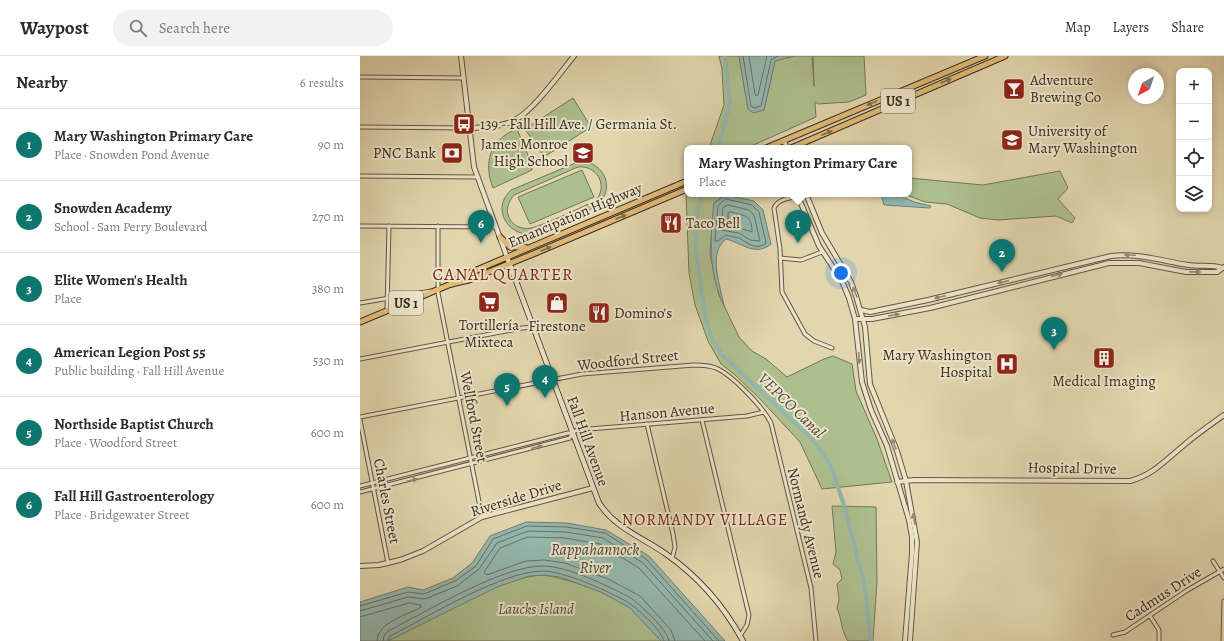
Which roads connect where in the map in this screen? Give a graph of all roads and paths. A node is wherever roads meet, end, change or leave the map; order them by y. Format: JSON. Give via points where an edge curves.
{"nodes":[{"id":1,"x":461,"y":56,"type":"edge"},
{"id":2,"x":574,"y":56,"type":"edge"},
{"id":3,"x":985,"y":56,"type":"edge"},
{"id":4,"x":1005,"y":56,"type":"edge"},
{"id":5,"x":360,"y":77,"type":"edge"},
{"id":6,"x":464,"y":78,"type":"junction"},
{"id":7,"x":360,"y":127,"type":"edge"},
{"id":8,"x":470,"y":128,"type":"junction"},
{"id":9,"x":784,"y":141,"type":"junction"},
{"id":10,"x":778,"y":145,"type":"edge"},
{"id":11,"x":786,"y":145,"type":"edge"},
{"id":12,"x":798,"y":145,"type":"edge"},
{"id":13,"x":360,"y":176,"type":"edge"},
{"id":14,"x":477,"y":177,"type":"junction"},
{"id":15,"x":684,"y":182,"type":"edge"},
{"id":16,"x":684,"y":190,"type":"edge"},
{"id":17,"x":792,"y":197,"type":"edge"},
{"id":18,"x":798,"y":197,"type":"edge"},
{"id":19,"x":807,"y":197,"type":"edge"},
{"id":20,"x":360,"y":226,"type":"edge"},
{"id":21,"x":389,"y":226,"type":"junction"},
{"id":22,"x":438,"y":226,"type":"junction"},
{"id":23,"x":496,"y":227,"type":"junction"},
{"id":24,"x":500,"y":237,"type":"junction"},
{"id":25,"x":534,"y":246,"type":"junction"},
{"id":26,"x":822,"y":252,"type":"junction"},
{"id":27,"x":507,"y":257,"type":"junction"},
{"id":28,"x":780,"y":258,"type":"junction"},
{"id":29,"x":510,"y":263,"type":"junction"},
{"id":30,"x":1223,"y":268,"type":"edge"},
{"id":31,"x":451,"y":284,"type":"junction"},
{"id":32,"x":438,"y":289,"type":"junction"},
{"id":33,"x":388,"y":298,"type":"junction"},
{"id":34,"x":360,"y":303,"type":"edge"},
{"id":35,"x":861,"y":310,"type":"junction"},
{"id":36,"x":387,"y":311,"type":"junction"},
{"id":37,"x":856,"y":319,"type":"junction"},
{"id":38,"x":864,"y":320,"type":"junction"},
{"id":39,"x":360,"y":322,"type":"edge"},
{"id":40,"x":534,"y":327,"type":"junction"},
{"id":41,"x":448,"y":342,"type":"junction"},
{"id":42,"x":832,"y":348,"type":"dead end"},
{"id":43,"x":360,"y":360,"type":"edge"},
{"id":44,"x":553,"y":379,"type":"junction"},
{"id":45,"x":459,"y":398,"type":"junction"},
{"id":46,"x":764,"y":412,"type":"junction"},
{"id":47,"x":1224,"y":415,"type":"edge"},
{"id":48,"x":360,"y":418,"type":"edge"},
{"id":49,"x":702,"y":420,"type":"junction"},
{"id":50,"x":646,"y":424,"type":"junction"},
{"id":51,"x":572,"y":433,"type":"junction"},
{"id":52,"x":471,"y":458,"type":"junction"},
{"id":53,"x":472,"y":464,"type":"junction"},
{"id":54,"x":906,"y":481,"type":"junction"},
{"id":55,"x":898,"y":482,"type":"junction"},
{"id":56,"x":373,"y":484,"type":"junction"},
{"id":57,"x":360,"y":486,"type":"edge"},
{"id":58,"x":593,"y":488,"type":"junction"},
{"id":59,"x":374,"y":489,"type":"junction"},
{"id":60,"x":360,"y":492,"type":"edge"},
{"id":61,"x":482,"y":517,"type":"junction"},
{"id":62,"x":672,"y":559,"type":"junction"},
{"id":63,"x":1213,"y":561,"type":"dead end"},
{"id":64,"x":388,"y":563,"type":"junction"},
{"id":65,"x":360,"y":566,"type":"edge"},
{"id":66,"x":1224,"y":569,"type":"edge"},
{"id":67,"x":1220,"y":570,"type":"junction"},
{"id":68,"x":1224,"y":578,"type":"edge"},
{"id":69,"x":1224,"y":600,"type":"edge"},
{"id":70,"x":1150,"y":616,"type":"junction"},
{"id":71,"x":1113,"y":635,"type":"dead end"},
{"id":72,"x":741,"y":639,"type":"edge"},
{"id":73,"x":816,"y":641,"type":"edge"},
{"id":74,"x":905,"y":641,"type":"edge"},
{"id":75,"x":910,"y":641,"type":"edge"},
{"id":76,"x":1159,"y":641,"type":"edge"},
{"id":77,"x":1223,"y":641,"type":"edge"}],
"edges":[{"from":1,"to":6,"type":"street","name":"Fall Hill Avenue"},
{"from":2,"to":8,"type":"street","via":[[518,119],[501,125]]},
{"from":3,"to":9,"type":"main road","number":"US 1","one_way":true},
{"from":12,"to":4,"type":"main road","number":"US 1","one_way":true},
{"from":5,"to":6,"type":"street"},
{"from":6,"to":8,"type":"street","name":"Fall Hill Avenue"},
{"from":7,"to":8,"type":"street"},
{"from":8,"to":14,"type":"street","name":"Fall Hill Avenue","via":[[471,153]]},
{"from":9,"to":10,"type":"main road","number":"US 1"},
{"from":9,"to":11,"type":"street"},
{"from":13,"to":14,"type":"street"},
{"from":14,"to":23,"type":"street","name":"Fall Hill Avenue"},
{"from":15,"to":25,"type":"main road","name":"Emancipation Highway","number":"US 1"},
{"from":29,"to":16,"type":"main road","name":"Emancipation Highway","number":"US 1","one_way":true},
{"from":17,"to":28,"type":"street","via":[[777,203],[774,208]]},
{"from":18,"to":26,"type":"street"},
{"from":35,"to":19,"type":"street","one_way":true,"via":[[851,282],[828,244]]},
{"from":20,"to":21,"type":"street"},
{"from":21,"to":22,"type":"street"},
{"from":21,"to":33,"type":"street"},
{"from":22,"to":23,"type":"street"},
{"from":22,"to":32,"type":"street","name":"Wellford Street"},
{"from":23,"to":24,"type":"street","name":"Fall Hill Avenue"},
{"from":24,"to":25,"type":"main road","via":[[512,248]]},
{"from":24,"to":27,"type":"street","name":"Fall Hill Avenue"},
{"from":25,"to":27,"type":"main road","name":"Emancipation Highway","number":"US 1"},
{"from":26,"to":28,"type":"street","via":[[801,260]]},
{"from":26,"to":37,"type":"street","via":[[842,281]]},
{"from":27,"to":29,"type":"main road","name":"Fall Hill Avenue"},
{"from":27,"to":31,"type":"main road","name":"Emancipation Highway","number":"US 1","via":[[460,277]]},
{"from":28,"to":42,"type":"street","via":[[782,292],[800,327],[809,337]]},
{"from":29,"to":31,"type":"main road","name":"Emancipation Highway","number":"US 1","via":[[469,280]]},
{"from":29,"to":40,"type":"main road","name":"Fall Hill Avenue"},
{"from":30,"to":35,"type":"street","one_way":true,"via":[[1188,265],[1141,255],[1111,256],[928,300],[870,312]]},
{"from":38,"to":30,"type":"street","one_way":true,"via":[[930,308],[1109,263],[1129,261],[1186,272],[1217,272]]},
{"from":31,"to":32,"type":"main road","name":"Emancipation Highway","number":"US 1"},
{"from":32,"to":33,"type":"street"},
{"from":32,"to":36,"type":"main road","name":"Emancipation Highway","number":"US 1"},
{"from":32,"to":41,"type":"street","name":"Wellford Street"},
{"from":33,"to":34,"type":"street"},
{"from":33,"to":36,"type":"street"},
{"from":35,"to":38,"type":"street"},
{"from":36,"to":39,"type":"main road","name":"Emancipation Highway","number":"US 1"},
{"from":37,"to":38,"type":"street"},
{"from":37,"to":55,"type":"street","one_way":true,"via":[[862,382]]},
{"from":54,"to":38,"type":"street","one_way":true,"via":[[897,451],[870,384]]},
{"from":40,"to":41,"type":"street"},
{"from":40,"to":44,"type":"main road","name":"Fall Hill Avenue"},
{"from":41,"to":43,"type":"street"},
{"from":41,"to":45,"type":"street","name":"Wellford Street"},
{"from":44,"to":45,"type":"street","name":"Woodford Street"},
{"from":44,"to":46,"type":"street","name":"Woodford Street","via":[[687,365],[710,366],[725,373]]},
{"from":44,"to":51,"type":"main road","name":"Fall Hill Avenue"},
{"from":45,"to":48,"type":"street","name":"Woodford Street"},
{"from":45,"to":52,"type":"street","name":"Wellford Street"},
{"from":46,"to":49,"type":"street","name":"Hanson Avenue"},
{"from":46,"to":73,"type":"street","name":"Normandy Avenue","via":[[770,423],[811,588]]},
{"from":47,"to":54,"type":"street","name":"Hospital Drive","via":[[1156,470],[1130,481]]},
{"from":48,"to":56,"type":"street","name":"Charles Street"},
{"from":49,"to":50,"type":"street","name":"Hanson Avenue"},
{"from":49,"to":72,"type":"street","via":[[749,615]]},
{"from":50,"to":51,"type":"street","name":"Hanson Avenue","via":[[577,430]]},
{"from":50,"to":62,"type":"street","via":[[673,534],[675,547]]},
{"from":51,"to":52,"type":"street","name":"Hanson Avenue"},
{"from":53,"to":51,"type":"street","name":"Hanson Avenue","one_way":true,"via":[[570,438]]},
{"from":51,"to":58,"type":"main road","name":"Fall Hill Avenue"},
{"from":52,"to":53,"type":"street","name":"Wellford Street"},
{"from":52,"to":56,"type":"street","name":"Hanson Avenue"},
{"from":59,"to":53,"type":"street","name":"Hanson Avenue","one_way":true},
{"from":53,"to":61,"type":"street","name":"Wellford Street"},
{"from":54,"to":55,"type":"street","name":"Hospital Drive"},
{"from":75,"to":54,"type":"street","one_way":true,"via":[[917,542]]},
{"from":55,"to":74,"type":"street","via":[[912,537]]},
{"from":56,"to":57,"type":"street","name":"Hanson Avenue"},
{"from":56,"to":59,"type":"street","name":"Charles Street"},
{"from":58,"to":61,"type":"street","name":"Riverside Drive"},
{"from":58,"to":62,"type":"main road","name":"Fall Hill Avenue","via":[[605,512],[617,524]]},
{"from":59,"to":60,"type":"street","name":"Hanson Avenue"},
{"from":59,"to":64,"type":"street","name":"Charles Street"},
{"from":61,"to":64,"type":"street","name":"Riverside Drive","via":[[423,551]]},
{"from":62,"to":72,"type":"main road","name":"Fall Hill Avenue","via":[[717,601]]},
{"from":63,"to":67,"type":"street"},
{"from":64,"to":65,"type":"street","name":"Riverside Drive"},
{"from":66,"to":67,"type":"street","name":"Cadmus Drive"},
{"from":67,"to":68,"type":"street"},
{"from":67,"to":70,"type":"street","name":"Cadmus Drive"},
{"from":69,"to":77,"type":"street"},
{"from":70,"to":71,"type":"street","name":"Cadmus Drive","via":[[1125,632]]},
{"from":70,"to":76,"type":"street","via":[[1159,630]]}]}
